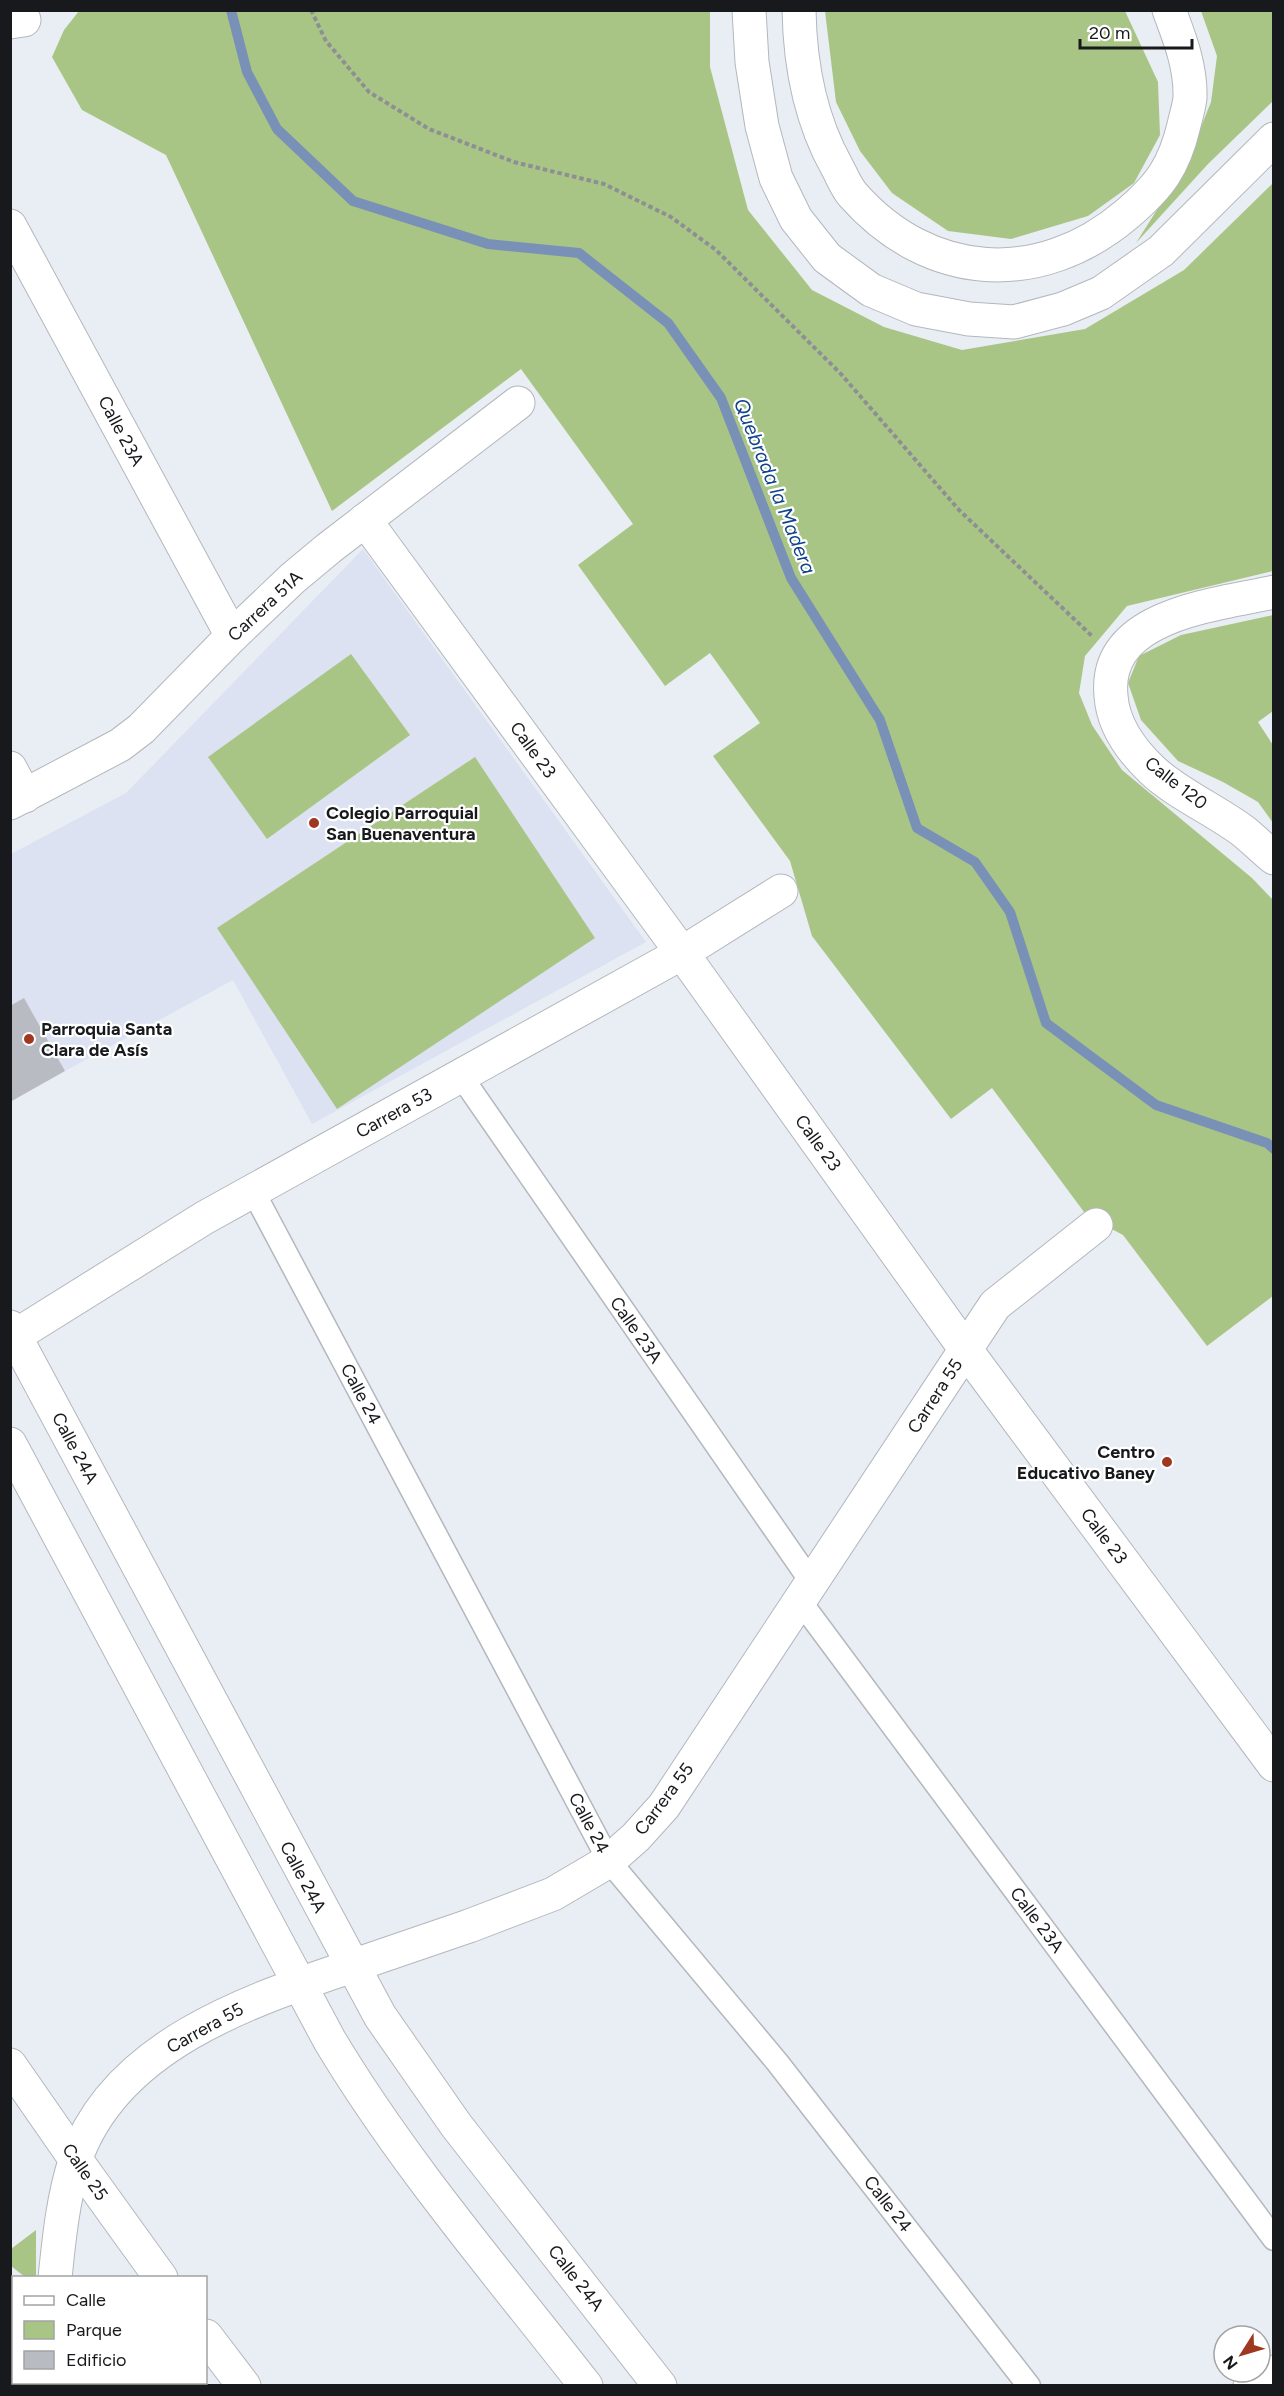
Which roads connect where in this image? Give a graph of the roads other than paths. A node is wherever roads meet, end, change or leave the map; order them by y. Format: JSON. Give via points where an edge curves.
{"nodes":[{"id":1,"x":749,"y":10,"type":"edge"},
{"id":2,"x":799,"y":10,"type":"edge"},
{"id":3,"x":1169,"y":10,"type":"edge"},
{"id":4,"x":1274,"y":139,"type":"edge"},
{"id":5,"x":10,"y":226,"type":"edge"},
{"id":6,"x":518,"y":403,"type":"dead end"},
{"id":7,"x":365,"y":520,"type":"junction"},
{"id":8,"x":1274,"y":592,"type":"edge"},
{"id":9,"x":232,"y":636,"type":"junction"},
{"id":10,"x":15,"y":789,"type":"edge"},
{"id":11,"x":1274,"y":858,"type":"edge"},
{"id":12,"x":781,"y":891,"type":"dead end"},
{"id":13,"x":682,"y":953,"type":"junction"},
{"id":14,"x":461,"y":1076,"type":"junction"},
{"id":15,"x":253,"y":1191,"type":"junction"},
{"id":16,"x":1096,"y":1225,"type":"dead end"},
{"id":17,"x":12,"y":1334,"type":"edge"},
{"id":18,"x":966,"y":1350,"type":"junction"},
{"id":19,"x":10,"y":1444,"type":"edge"},
{"id":20,"x":806,"y":1592,"type":"junction"},
{"id":21,"x":1274,"y":1765,"type":"edge"},
{"id":22,"x":609,"y":1861,"type":"junction"},
{"id":23,"x":352,"y":1966,"type":"junction"},
{"id":24,"x":300,"y":1984,"type":"junction"},
{"id":25,"x":10,"y":2065,"type":"edge"},
{"id":26,"x":76,"y":2160,"type":"junction"},
{"id":27,"x":1274,"y":2239,"type":"edge"},
{"id":28,"x":55,"y":2276,"type":"edge"},
{"id":29,"x":160,"y":2276,"type":"edge"},
{"id":30,"x":207,"y":2337,"type":"edge"},
{"id":31,"x":1274,"y":2372,"type":"edge"},
{"id":32,"x":244,"y":2385,"type":"edge"},
{"id":33,"x":586,"y":2385,"type":"edge"},
{"id":34,"x":660,"y":2385,"type":"edge"},
{"id":35,"x":1029,"y":2385,"type":"edge"},
{"id":36,"x":1250,"y":2385,"type":"edge"}],
"edges":[{"from":1,"to":4,"type":"street","via":[[762,126],[776,178],[796,219],[827,258],[871,290],[916,309],[1014,322],[1063,309],[1101,293],[1161,251]]},
{"from":2,"to":3,"type":"street","via":[[807,90],[822,141],[852,194],[887,226],[926,250],[975,265],[1022,265],[1070,251],[1108,231],[1165,176],[1179,146],[1190,98],[1185,54]]},
{"from":5,"to":9,"type":"street","name":"Calle 23A"},
{"from":6,"to":7,"type":"street","name":"Carrera 51A"},
{"from":7,"to":9,"type":"street","name":"Carrera 51A","via":[[293,578]]},
{"from":7,"to":13,"type":"street","name":"Calle 23"},
{"from":8,"to":11,"type":"street","name":"Calle 120","via":[[1180,613],[1146,627],[1127,642],[1114,663],[1110,685],[1112,711],[1129,743],[1152,771],[1243,831]]},
{"from":9,"to":10,"type":"street","name":"Carrera 51A","via":[[141,729],[120,745]]},
{"from":12,"to":13,"type":"street","name":"Carrera 53"},
{"from":13,"to":14,"type":"street","name":"Carrera 53"},
{"from":13,"to":18,"type":"street","name":"Calle 23"},
{"from":14,"to":15,"type":"street","name":"Carrera 53"},
{"from":14,"to":20,"type":"lane","name":"Calle 23A"},
{"from":15,"to":17,"type":"street","name":"Carrera 53"},
{"from":15,"to":22,"type":"lane","name":"Calle 24"},
{"from":16,"to":18,"type":"street","name":"Carrera 55","via":[[995,1305]]},
{"from":17,"to":23,"type":"street","name":"Calle 24A"},
{"from":18,"to":20,"type":"street","name":"Carrera 55"},
{"from":18,"to":21,"type":"street","name":"Calle 23"},
{"from":19,"to":24,"type":"street"},
{"from":20,"to":22,"type":"street","name":"Carrera 55","via":[[664,1806]]},
{"from":20,"to":27,"type":"lane","name":"Calle 23A"},
{"from":22,"to":23,"type":"street","name":"Carrera 55","via":[[554,1894]]},
{"from":22,"to":35,"type":"lane","name":"Calle 24","via":[[777,2062]]},
{"from":23,"to":24,"type":"street","name":"Carrera 55"},
{"from":23,"to":34,"type":"street","name":"Calle 24A","via":[[380,2016],[436,2098]]},
{"from":24,"to":26,"type":"street","name":"Carrera 55","via":[[233,2009],[187,2034],[142,2067],[96,2117]]},
{"from":24,"to":33,"type":"street","via":[[347,2069],[388,2131]]},
{"from":25,"to":26,"type":"street","name":"Calle 25"},
{"from":26,"to":28,"type":"street","name":"Carrera 55","via":[[60,2231]]},
{"from":26,"to":29,"type":"street","name":"Calle 25"},
{"from":30,"to":32,"type":"street"},
{"from":31,"to":36,"type":"street"}]}
